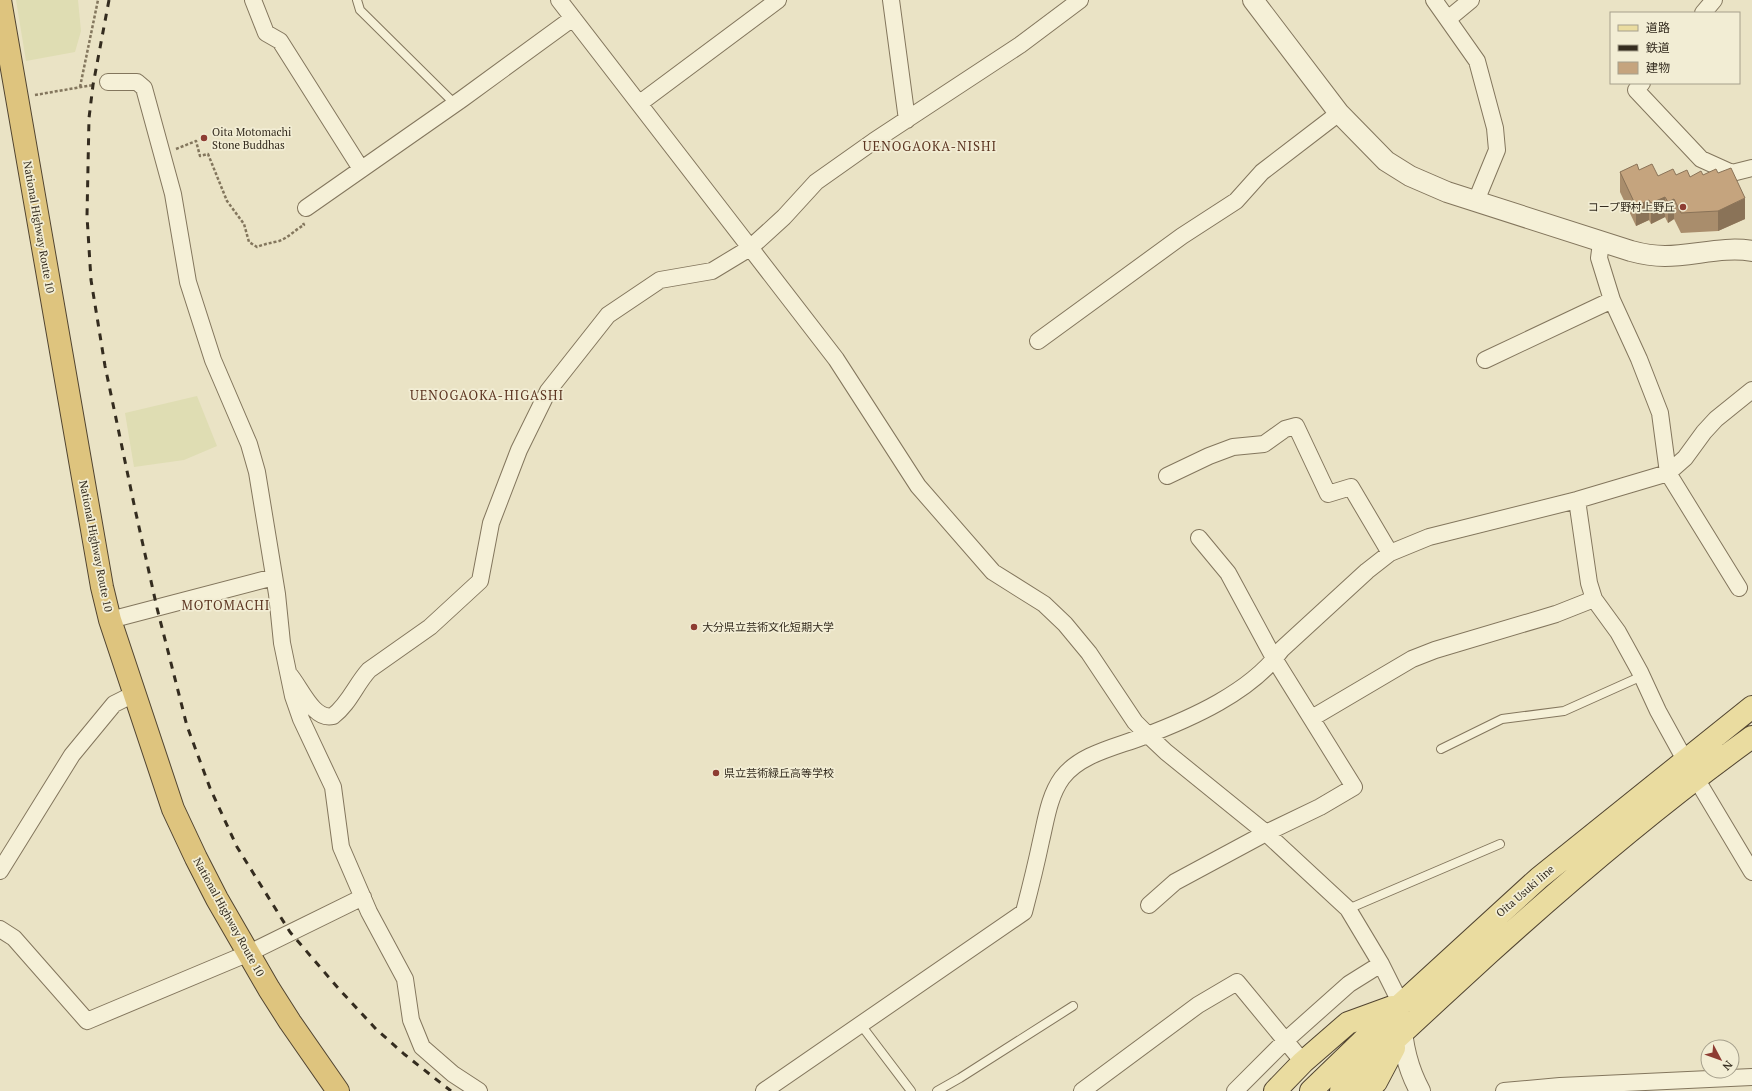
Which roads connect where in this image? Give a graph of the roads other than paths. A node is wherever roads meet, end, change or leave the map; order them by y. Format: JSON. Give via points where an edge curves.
{"nodes":[{"id":1,"x":0,"y":0,"type":"edge"},
{"id":2,"x":253,"y":0,"type":"edge"},
{"id":3,"x":357,"y":0,"type":"edge"},
{"id":4,"x":559,"y":0,"type":"edge"},
{"id":5,"x":778,"y":0,"type":"edge"},
{"id":6,"x":891,"y":0,"type":"edge"},
{"id":7,"x":1080,"y":0,"type":"edge"},
{"id":8,"x":1252,"y":0,"type":"edge"},
{"id":9,"x":1434,"y":0,"type":"edge"},
{"id":10,"x":1472,"y":0,"type":"edge"},
{"id":11,"x":1714,"y":0,"type":"edge"},
{"id":12,"x":1704,"y":12,"type":"edge"},
{"id":13,"x":573,"y":18,"type":"junction"},
{"id":14,"x":1448,"y":19,"type":"junction"},
{"id":15,"x":108,"y":82,"type":"road end"},
{"id":16,"x":1641,"y":84,"type":"edge"},
{"id":17,"x":640,"y":103,"type":"junction"},
{"id":18,"x":455,"y":104,"type":"junction"},
{"id":19,"x":1339,"y":113,"type":"junction"},
{"id":20,"x":907,"y":120,"type":"junction"},
{"id":21,"x":1752,"y":168,"type":"edge"},
{"id":22,"x":361,"y":169,"type":"junction"},
{"id":23,"x":1476,"y":201,"type":"junction"},
{"id":24,"x":306,"y":208,"type":"road end"},
{"id":25,"x":1601,"y":242,"type":"junction"},
{"id":26,"x":750,"y":248,"type":"junction"},
{"id":27,"x":1752,"y":251,"type":"edge"},
{"id":28,"x":1612,"y":300,"type":"junction"},
{"id":29,"x":1038,"y":341,"type":"dead end"},
{"id":30,"x":1485,"y":360,"type":"dead end"},
{"id":31,"x":1752,"y":390,"type":"edge"},
{"id":32,"x":1668,"y":473,"type":"junction"},
{"id":33,"x":1167,"y":476,"type":"dead end"},
{"id":34,"x":1577,"y":500,"type":"junction"},
{"id":35,"x":1199,"y":538,"type":"dead end"},
{"id":36,"x":1390,"y":553,"type":"junction"},
{"id":37,"x":274,"y":577,"type":"junction"},
{"id":38,"x":1739,"y":588,"type":"dead end"},
{"id":39,"x":1594,"y":599,"type":"junction"},
{"id":40,"x":110,"y":620,"type":"junction"},
{"id":41,"x":1275,"y":660,"type":"junction"},
{"id":42,"x":288,"y":674,"type":"junction"},
{"id":43,"x":1642,"y":676,"type":"junction"},
{"id":44,"x":134,"y":694,"type":"junction"},
{"id":45,"x":1752,"y":707,"type":"edge"},
{"id":46,"x":1312,"y":718,"type":"junction"},
{"id":47,"x":1148,"y":735,"type":"junction"},
{"id":48,"x":1752,"y":737,"type":"edge"},
{"id":49,"x":1441,"y":749,"type":"dead end"},
{"id":50,"x":1691,"y":769,"type":"junction"},
{"id":51,"x":1266,"y":833,"type":"junction"},
{"id":52,"x":1500,"y":844,"type":"dead end"},
{"id":53,"x":0,"y":871,"type":"edge"},
{"id":54,"x":1752,"y":872,"type":"edge"},
{"id":55,"x":363,"y":897,"type":"junction"},
{"id":56,"x":1149,"y":905,"type":"dead end"},
{"id":57,"x":1348,"y":909,"type":"junction"},
{"id":58,"x":0,"y":929,"type":"edge"},
{"id":59,"x":249,"y":953,"type":"junction"},
{"id":60,"x":1381,"y":964,"type":"junction"},
{"id":61,"x":1401,"y":1004,"type":"junction"},
{"id":62,"x":1073,"y":1006,"type":"dead end"},
{"id":63,"x":861,"y":1025,"type":"junction"},
{"id":64,"x":1402,"y":1032,"type":"junction"},
{"id":65,"x":1285,"y":1041,"type":"junction"},
{"id":66,"x":1303,"y":1062,"type":"junction"},
{"id":67,"x":1752,"y":1077,"type":"edge"},
{"id":68,"x":338,"y":1091,"type":"edge"},
{"id":69,"x":479,"y":1091,"type":"edge"},
{"id":70,"x":764,"y":1091,"type":"edge"},
{"id":71,"x":912,"y":1091,"type":"edge"},
{"id":72,"x":936,"y":1091,"type":"edge"},
{"id":73,"x":1082,"y":1091,"type":"edge"},
{"id":74,"x":1234,"y":1091,"type":"edge"},
{"id":75,"x":1275,"y":1091,"type":"edge"},
{"id":76,"x":1311,"y":1091,"type":"edge"},
{"id":77,"x":1341,"y":1091,"type":"edge"},
{"id":78,"x":1367,"y":1091,"type":"edge"},
{"id":79,"x":1420,"y":1091,"type":"edge"},
{"id":80,"x":1504,"y":1091,"type":"edge"}],
"edges":[{"from":1,"to":40,"type":"highway","name":"National Highway Route 10","via":[[100,580]]},
{"from":2,"to":22,"type":"street","via":[[266,33],[280,41]]},
{"from":3,"to":18,"type":"lane","via":[[360,10]]},
{"from":4,"to":13,"type":"street"},
{"from":5,"to":17,"type":"street"},
{"from":6,"to":20,"type":"street"},
{"from":7,"to":20,"type":"street","via":[[1020,45]]},
{"from":8,"to":19,"type":"street"},
{"from":9,"to":14,"type":"street"},
{"from":10,"to":14,"type":"street"},
{"from":11,"to":12,"type":"street"},
{"from":13,"to":17,"type":"street"},
{"from":13,"to":18,"type":"street"},
{"from":14,"to":23,"type":"street","via":[[1477,61],[1495,128],[1497,150]]},
{"from":15,"to":37,"type":"street","via":[[137,82],[144,88],[178,213],[188,282],[213,360],[254,460]]},
{"from":16,"to":21,"type":"street","via":[[1636,90],[1701,159],[1732,173]]},
{"from":17,"to":26,"type":"street"},
{"from":18,"to":22,"type":"street"},
{"from":19,"to":23,"type":"street","via":[[1374,151],[1392,165],[1432,186]]},
{"from":19,"to":29,"type":"street","via":[[1262,172],[1236,201],[1182,236]]},
{"from":20,"to":26,"type":"street","via":[[816,182],[784,217]]},
{"from":22,"to":24,"type":"street"},
{"from":23,"to":25,"type":"street"},
{"from":25,"to":27,"type":"street","via":[[1651,256]]},
{"from":25,"to":28,"type":"street","via":[[1599,258]]},
{"from":26,"to":42,"type":"street","via":[[712,271],[660,280],[608,315],[548,391],[519,450],[491,523],[480,581],[430,627],[369,670],[340,711],[330,717],[319,713],[309,704]]},
{"from":26,"to":47,"type":"street","via":[[836,359],[918,486],[993,572],[1044,604],[1065,624],[1089,653],[1135,722]]},
{"from":28,"to":30,"type":"street"},
{"from":28,"to":32,"type":"street","via":[[1657,402]]},
{"from":31,"to":32,"type":"street","via":[[1716,419],[1685,458]]},
{"from":32,"to":34,"type":"street"},
{"from":32,"to":38,"type":"street"},
{"from":33,"to":36,"type":"street","via":[[1233,447],[1264,444],[1285,429],[1296,426],[1328,494],[1351,488]]},
{"from":34,"to":36,"type":"street","via":[[1429,537]]},
{"from":34,"to":39,"type":"street","via":[[1589,583]]},
{"from":35,"to":41,"type":"street","via":[[1228,573]]},
{"from":36,"to":41,"type":"street","via":[[1366,571],[1288,644]]},
{"from":37,"to":40,"type":"street"},
{"from":37,"to":42,"type":"street"},
{"from":39,"to":43,"type":"street","via":[[1618,632]]},
{"from":39,"to":46,"type":"street","via":[[1556,614],[1435,650],[1412,660]]},
{"from":40,"to":44,"type":"highway","name":"National Highway Route 10"},
{"from":41,"to":46,"type":"street"},
{"from":41,"to":47,"type":"street","via":[[1218,703]]},
{"from":42,"to":55,"type":"street","via":[[296,708],[333,787],[341,846]]},
{"from":43,"to":49,"type":"lane","via":[[1564,711],[1502,719]]},
{"from":43,"to":50,"type":"street","via":[[1658,711]]},
{"from":44,"to":53,"type":"street","via":[[114,704],[72,755]]},
{"from":44,"to":59,"type":"highway","name":"National Highway Route 10","via":[[173,809],[217,899]]},
{"from":45,"to":50,"type":"main road","name":"Oita Usuki line"},
{"from":46,"to":51,"type":"street","via":[[1354,787]]},
{"from":47,"to":51,"type":"street"},
{"from":47,"to":63,"type":"street","via":[[1086,758],[1063,777],[1052,795],[1024,912]]},
{"from":48,"to":50,"type":"main road","name":"Oita Usuki line"},
{"from":50,"to":54,"type":"street"},
{"from":50,"to":61,"type":"main road","name":"Oita Usuki line","via":[[1539,878]]},
{"from":50,"to":64,"type":"main road","name":"Oita Usuki line"},
{"from":51,"to":56,"type":"street","via":[[1175,882]]},
{"from":51,"to":57,"type":"street"},
{"from":52,"to":57,"type":"lane"},
{"from":55,"to":59,"type":"street"},
{"from":55,"to":69,"type":"street","via":[[405,979],[411,1020],[422,1047],[453,1074]]},
{"from":57,"to":60,"type":"street"},
{"from":58,"to":59,"type":"street","via":[[14,938],[87,1021]]},
{"from":59,"to":68,"type":"highway","name":"National Highway Route 10","via":[[290,1022]]},
{"from":60,"to":61,"type":"street"},
{"from":60,"to":65,"type":"street","via":[[1349,984]]},
{"from":61,"to":64,"type":"street"},
{"from":61,"to":66,"type":"main road","via":[[1348,1023]]},
{"from":61,"to":76,"type":"main road","name":"Oita Usuki line"},
{"from":62,"to":72,"type":"lane"},
{"from":63,"to":70,"type":"street"},
{"from":63,"to":71,"type":"lane"},
{"from":64,"to":77,"type":"main road","name":"Oita Usuki line"},
{"from":64,"to":78,"type":"main road","via":[[1376,1082]]},
{"from":64,"to":79,"type":"street","via":[[1412,1076]]},
{"from":65,"to":66,"type":"street"},
{"from":65,"to":73,"type":"street","via":[[1237,982],[1198,1005]]},
{"from":65,"to":74,"type":"street"},
{"from":66,"to":75,"type":"main road"},
{"from":67,"to":80,"type":"street"}]}
